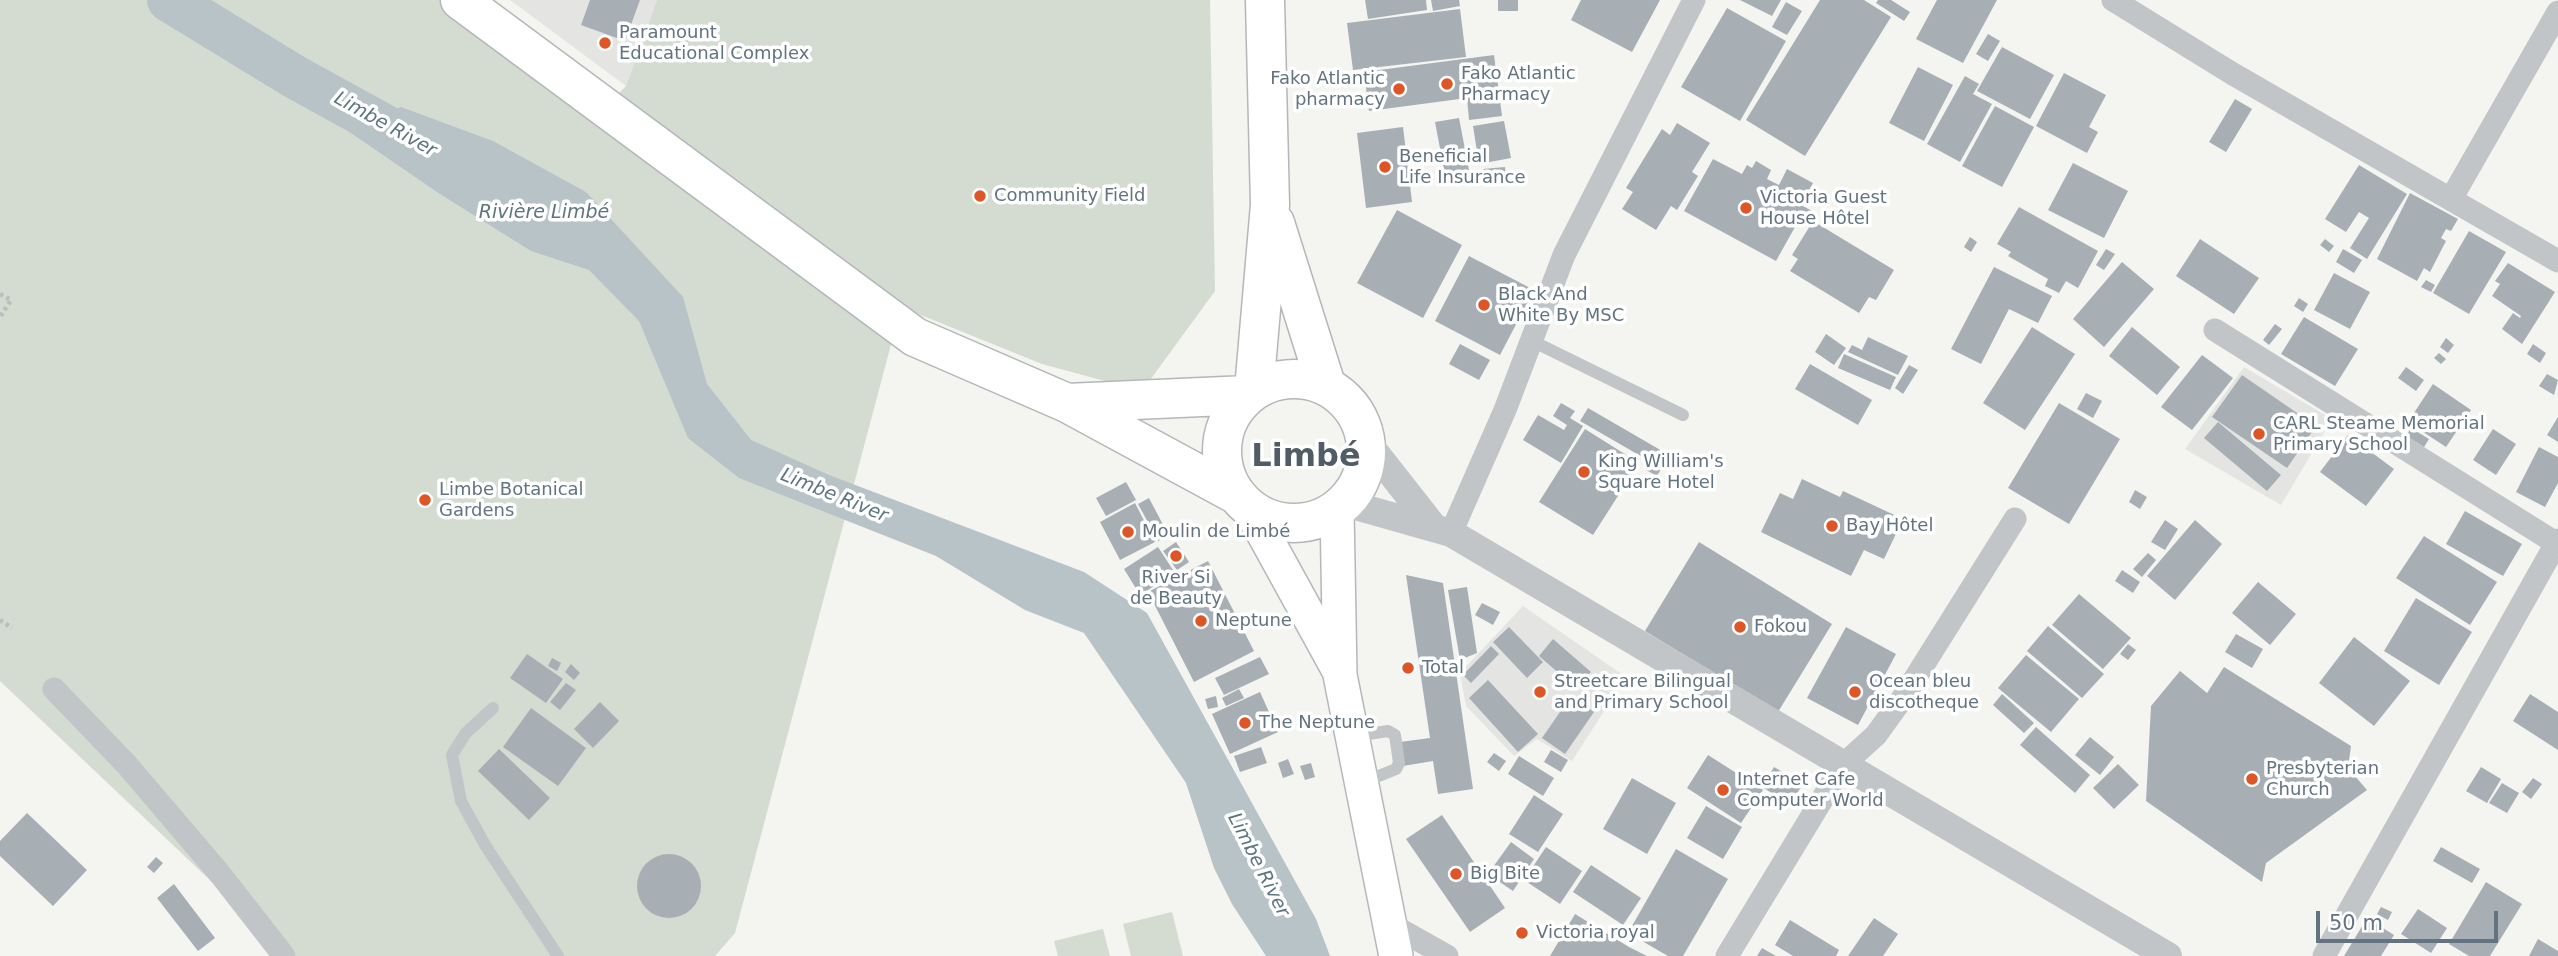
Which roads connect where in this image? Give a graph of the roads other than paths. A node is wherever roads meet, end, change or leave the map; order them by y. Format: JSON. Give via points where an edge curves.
{"nodes":[{"id":1,"x":460,"y":0,"type":"edge"},
{"id":2,"x":1265,"y":0,"type":"edge"},
{"id":3,"x":1695,"y":0,"type":"edge"},
{"id":4,"x":2113,"y":0,"type":"edge"},
{"id":5,"x":2558,"y":12,"type":"edge"},
{"id":6,"x":2451,"y":199,"type":"junction"},
{"id":7,"x":1270,"y":205,"type":"junction"},
{"id":8,"x":2558,"y":261,"type":"edge"},
{"id":9,"x":2215,"y":330,"type":"dead end"},
{"id":10,"x":1530,"y":340,"type":"junction"},
{"id":11,"x":1326,"y":385,"type":"junction"},
{"id":12,"x":1250,"y":393,"type":"junction"},
{"id":13,"x":1067,"y":403,"type":"junction"},
{"id":14,"x":1683,"y":415,"type":"dead end"},
{"id":15,"x":1366,"y":441,"type":"junction"},
{"id":16,"x":1243,"y":502,"type":"junction"},
{"id":17,"x":1340,"y":506,"type":"junction"},
{"id":18,"x":2015,"y":519,"type":"dead end"},
{"id":19,"x":1442,"y":529,"type":"junction"},
{"id":20,"x":2557,"y":541,"type":"edge"},
{"id":21,"x":1340,"y":674,"type":"junction"},
{"id":22,"x":54,"y":689,"type":"dead end"},
{"id":23,"x":493,"y":708,"type":"dead end"},
{"id":24,"x":1843,"y":765,"type":"junction"},
{"id":25,"x":1390,"y":924,"type":"junction"},
{"id":26,"x":284,"y":956,"type":"edge"},
{"id":27,"x":558,"y":956,"type":"edge"},
{"id":28,"x":1396,"y":956,"type":"edge"},
{"id":29,"x":1447,"y":956,"type":"edge"},
{"id":30,"x":1727,"y":956,"type":"edge"},
{"id":31,"x":2168,"y":956,"type":"edge"},
{"id":32,"x":2324,"y":956,"type":"edge"}],
"edges":[{"from":1,"to":13,"type":"highway","via":[[915,337]]},
{"from":2,"to":7,"type":"highway"},
{"from":3,"to":10,"type":"street","via":[[1564,255]]},
{"from":4,"to":6,"type":"street"},
{"from":5,"to":6,"type":"street"},
{"from":6,"to":8,"type":"street"},
{"from":7,"to":11,"type":"highway"},
{"from":7,"to":12,"type":"highway"},
{"from":9,"to":20,"type":"street"},
{"from":10,"to":14,"type":"lane"},
{"from":10,"to":19,"type":"street","via":[[1505,410]]},
{"from":11,"to":12,"type":"highway","via":[[1290,378]]},
{"from":11,"to":15,"type":"highway","via":[[1346,399],[1360,418]]},
{"from":12,"to":13,"type":"highway"},
{"from":12,"to":16,"type":"highway","via":[[1229,417],[1221,443],[1223,470]]},
{"from":13,"to":16,"type":"highway"},
{"from":15,"to":17,"type":"highway","via":[[1366,464],[1359,485]]},
{"from":15,"to":19,"type":"street"},
{"from":16,"to":17,"type":"highway","via":[[1270,519],[1293,523],[1316,520]]},
{"from":16,"to":21,"type":"main road"},
{"from":17,"to":19,"type":"street"},
{"from":17,"to":21,"type":"main road"},
{"from":18,"to":24,"type":"street","via":[[1902,699],[1876,735]]},
{"from":19,"to":24,"type":"street"},
{"from":20,"to":32,"type":"street"},
{"from":21,"to":25,"type":"main road"},
{"from":22,"to":26,"type":"street","via":[[136,775]]},
{"from":23,"to":27,"type":"lane","via":[[465,734],[452,755],[461,802]]},
{"from":24,"to":30,"type":"street"},
{"from":24,"to":31,"type":"street"},
{"from":25,"to":28,"type":"main road"},
{"from":25,"to":29,"type":"street"}]}
